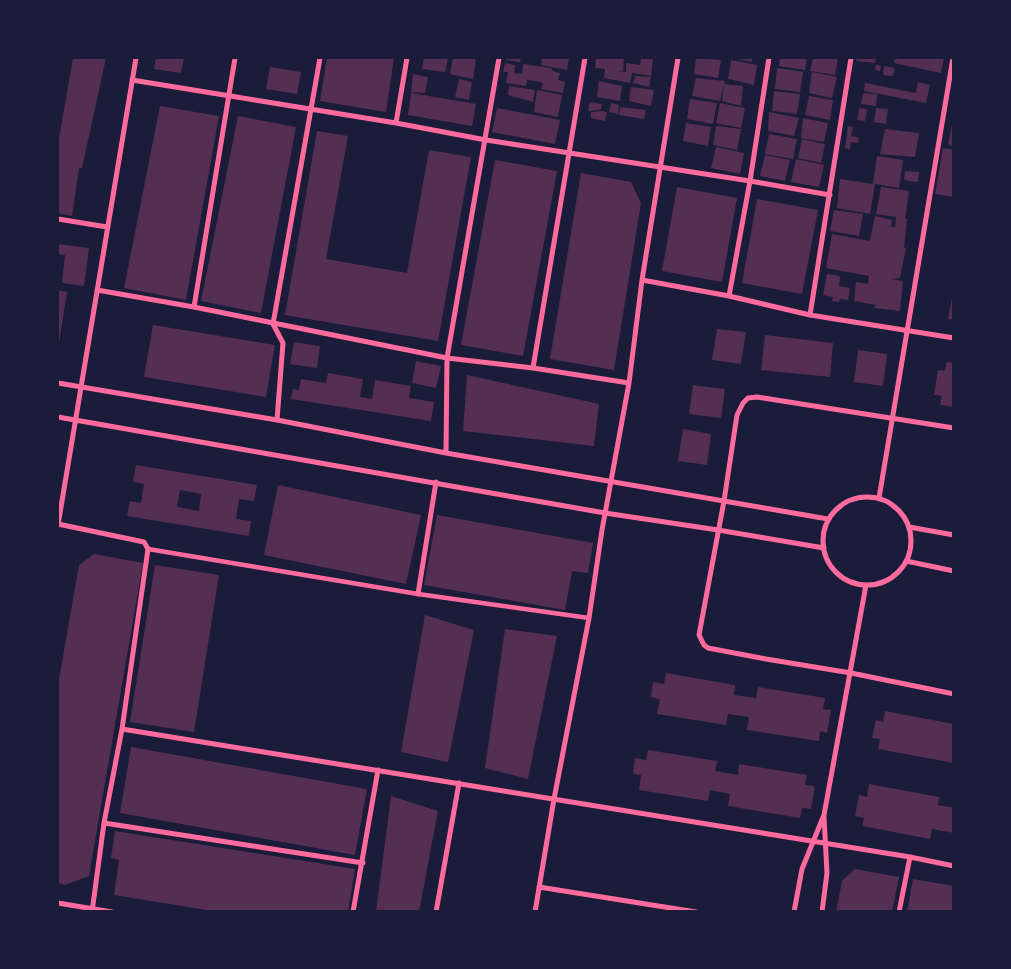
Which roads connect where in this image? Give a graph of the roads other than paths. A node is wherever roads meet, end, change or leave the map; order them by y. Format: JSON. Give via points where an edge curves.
{"nodes":[{"id":1,"x":136,"y":58,"type":"edge"},
{"id":2,"x":235,"y":58,"type":"edge"},
{"id":3,"x":320,"y":58,"type":"edge"},
{"id":4,"x":407,"y":58,"type":"edge"},
{"id":5,"x":500,"y":58,"type":"edge"},
{"id":6,"x":585,"y":58,"type":"edge"},
{"id":7,"x":678,"y":58,"type":"edge"},
{"id":8,"x":769,"y":58,"type":"edge"},
{"id":9,"x":851,"y":58,"type":"edge"},
{"id":10,"x":953,"y":58,"type":"edge"},
{"id":11,"x":132,"y":80,"type":"junction"},
{"id":12,"x":229,"y":95,"type":"junction"},
{"id":13,"x":311,"y":109,"type":"junction"},
{"id":14,"x":396,"y":123,"type":"junction"},
{"id":15,"x":486,"y":140,"type":"junction"},
{"id":16,"x":569,"y":154,"type":"junction"},
{"id":17,"x":660,"y":168,"type":"junction"},
{"id":18,"x":750,"y":181,"type":"junction"},
{"id":19,"x":830,"y":195,"type":"junction"},
{"id":20,"x":58,"y":218,"type":"edge"},
{"id":21,"x":107,"y":227,"type":"junction"},
{"id":22,"x":642,"y":280,"type":"junction"},
{"id":23,"x":97,"y":290,"type":"junction"},
{"id":24,"x":729,"y":296,"type":"junction"},
{"id":25,"x":194,"y":307,"type":"junction"},
{"id":26,"x":810,"y":315,"type":"junction"},
{"id":27,"x":273,"y":324,"type":"junction"},
{"id":28,"x":908,"y":331,"type":"junction"},
{"id":29,"x":954,"y":338,"type":"edge"},
{"id":30,"x":447,"y":358,"type":"junction"},
{"id":31,"x":534,"y":368,"type":"junction"},
{"id":32,"x":58,"y":383,"type":"edge"},
{"id":33,"x":628,"y":383,"type":"junction"},
{"id":34,"x":81,"y":386,"type":"junction"},
{"id":35,"x":58,"y":417,"type":"edge"},
{"id":36,"x":75,"y":420,"type":"junction"},
{"id":37,"x":277,"y":420,"type":"junction"},
{"id":38,"x":893,"y":420,"type":"junction"},
{"id":39,"x":954,"y":428,"type":"edge"},
{"id":40,"x":446,"y":453,"type":"junction"},
{"id":41,"x":610,"y":481,"type":"junction"},
{"id":42,"x":436,"y":482,"type":"junction"},
{"id":43,"x":879,"y":498,"type":"junction"},
{"id":44,"x":724,"y":501,"type":"junction"},
{"id":45,"x":605,"y":513,"type":"junction"},
{"id":46,"x":828,"y":519,"type":"junction"},
{"id":47,"x":58,"y":524,"type":"edge"},
{"id":48,"x":909,"y":527,"type":"junction"},
{"id":49,"x":718,"y":530,"type":"junction"},
{"id":50,"x":954,"y":535,"type":"edge"},
{"id":51,"x":148,"y":548,"type":"junction"},
{"id":52,"x":824,"y":548,"type":"junction"},
{"id":53,"x":906,"y":561,"type":"junction"},
{"id":54,"x":954,"y":570,"type":"edge"},
{"id":55,"x":866,"y":585,"type":"junction"},
{"id":56,"x":418,"y":594,"type":"junction"},
{"id":57,"x":589,"y":618,"type":"junction"},
{"id":58,"x":851,"y":673,"type":"junction"},
{"id":59,"x":954,"y":694,"type":"edge"},
{"id":60,"x":122,"y":729,"type":"junction"},
{"id":61,"x":378,"y":770,"type":"junction"},
{"id":62,"x":459,"y":783,"type":"junction"},
{"id":63,"x":554,"y":799,"type":"junction"},
{"id":64,"x":824,"y":815,"type":"junction"},
{"id":65,"x":104,"y":823,"type":"junction"},
{"id":66,"x":814,"y":842,"type":"junction"},
{"id":67,"x":826,"y":844,"type":"junction"},
{"id":68,"x":910,"y":857,"type":"junction"},
{"id":69,"x":363,"y":863,"type":"junction"},
{"id":70,"x":954,"y":866,"type":"edge"},
{"id":71,"x":539,"y":887,"type":"junction"},
{"id":72,"x":58,"y":902,"type":"edge"},
{"id":73,"x":92,"y":910,"type":"edge"},
{"id":74,"x":112,"y":912,"type":"edge"},
{"id":75,"x":353,"y":912,"type":"edge"},
{"id":76,"x":436,"y":912,"type":"edge"},
{"id":77,"x":535,"y":912,"type":"edge"},
{"id":78,"x":696,"y":912,"type":"edge"},
{"id":79,"x":794,"y":912,"type":"edge"},
{"id":80,"x":822,"y":912,"type":"edge"},
{"id":81,"x":899,"y":912,"type":"edge"}],
"edges":[{"from":1,"to":11,"type":"street"},
{"from":2,"to":12,"type":"street"},
{"from":3,"to":13,"type":"street"},
{"from":4,"to":14,"type":"street"},
{"from":5,"to":15,"type":"street"},
{"from":6,"to":16,"type":"street"},
{"from":7,"to":17,"type":"street"},
{"from":8,"to":18,"type":"street"},
{"from":9,"to":19,"type":"street"},
{"from":10,"to":28,"type":"street"},
{"from":11,"to":12,"type":"street"},
{"from":11,"to":21,"type":"street"},
{"from":12,"to":13,"type":"street"},
{"from":12,"to":25,"type":"street"},
{"from":13,"to":14,"type":"street"},
{"from":13,"to":27,"type":"street"},
{"from":14,"to":15,"type":"street"},
{"from":15,"to":16,"type":"street"},
{"from":15,"to":30,"type":"street"},
{"from":16,"to":17,"type":"street"},
{"from":16,"to":31,"type":"street"},
{"from":17,"to":18,"type":"street"},
{"from":17,"to":22,"type":"street"},
{"from":18,"to":19,"type":"street"},
{"from":18,"to":24,"type":"street"},
{"from":19,"to":26,"type":"street"},
{"from":20,"to":21,"type":"street"},
{"from":21,"to":23,"type":"street"},
{"from":22,"to":24,"type":"street"},
{"from":22,"to":33,"type":"street"},
{"from":23,"to":25,"type":"street"},
{"from":23,"to":34,"type":"street"},
{"from":24,"to":26,"type":"street"},
{"from":25,"to":27,"type":"street"},
{"from":26,"to":28,"type":"street"},
{"from":27,"to":30,"type":"street"},
{"from":27,"to":37,"type":"street","via":[[283,343]]},
{"from":28,"to":29,"type":"street"},
{"from":28,"to":38,"type":"street"},
{"from":30,"to":31,"type":"street"},
{"from":30,"to":40,"type":"street"},
{"from":31,"to":33,"type":"street"},
{"from":32,"to":34,"type":"street"},
{"from":33,"to":41,"type":"street"},
{"from":34,"to":36,"type":"street"},
{"from":34,"to":37,"type":"street"},
{"from":35,"to":36,"type":"street"},
{"from":36,"to":42,"type":"street"},
{"from":36,"to":47,"type":"street"},
{"from":37,"to":40,"type":"street"},
{"from":38,"to":39,"type":"street"},
{"from":38,"to":43,"type":"street"},
{"from":38,"to":44,"type":"street","via":[[748,398],[737,415]]},
{"from":40,"to":41,"type":"street"},
{"from":41,"to":44,"type":"street"},
{"from":41,"to":45,"type":"street"},
{"from":42,"to":45,"type":"street"},
{"from":42,"to":56,"type":"street"},
{"from":43,"to":46,"type":"street","via":[[851,500]]},
{"from":43,"to":48,"type":"street","via":[[899,510]]},
{"from":44,"to":46,"type":"street"},
{"from":44,"to":49,"type":"street"},
{"from":45,"to":49,"type":"street"},
{"from":45,"to":57,"type":"street"},
{"from":46,"to":52,"type":"street"},
{"from":47,"to":51,"type":"street","via":[[144,542]]},
{"from":48,"to":50,"type":"street"},
{"from":48,"to":53,"type":"street","via":[[911,547]]},
{"from":49,"to":52,"type":"street"},
{"from":49,"to":58,"type":"street","via":[[699,630],[704,645],[766,660]]},
{"from":51,"to":56,"type":"street"},
{"from":51,"to":60,"type":"street"},
{"from":52,"to":55,"type":"street","via":[[836,572],[850,581]]},
{"from":53,"to":54,"type":"street"},
{"from":53,"to":55,"type":"street","via":[[891,578],[879,584]]},
{"from":55,"to":58,"type":"street"},
{"from":56,"to":57,"type":"street"},
{"from":57,"to":63,"type":"street"},
{"from":58,"to":59,"type":"street"},
{"from":58,"to":64,"type":"street"},
{"from":60,"to":61,"type":"street"},
{"from":60,"to":65,"type":"street"},
{"from":61,"to":62,"type":"street"},
{"from":61,"to":69,"type":"street"},
{"from":62,"to":63,"type":"street"},
{"from":62,"to":76,"type":"street"},
{"from":63,"to":66,"type":"street"},
{"from":63,"to":71,"type":"street"},
{"from":64,"to":66,"type":"street"},
{"from":64,"to":67,"type":"street"},
{"from":65,"to":69,"type":"street"},
{"from":65,"to":73,"type":"street"},
{"from":66,"to":67,"type":"street"},
{"from":66,"to":79,"type":"street","via":[[802,869]]},
{"from":67,"to":68,"type":"street"},
{"from":67,"to":80,"type":"street","via":[[827,873]]},
{"from":68,"to":70,"type":"street"},
{"from":68,"to":81,"type":"street"},
{"from":69,"to":75,"type":"street"},
{"from":71,"to":77,"type":"street"},
{"from":71,"to":78,"type":"street"},
{"from":72,"to":73,"type":"street"},
{"from":73,"to":74,"type":"street"}]}
